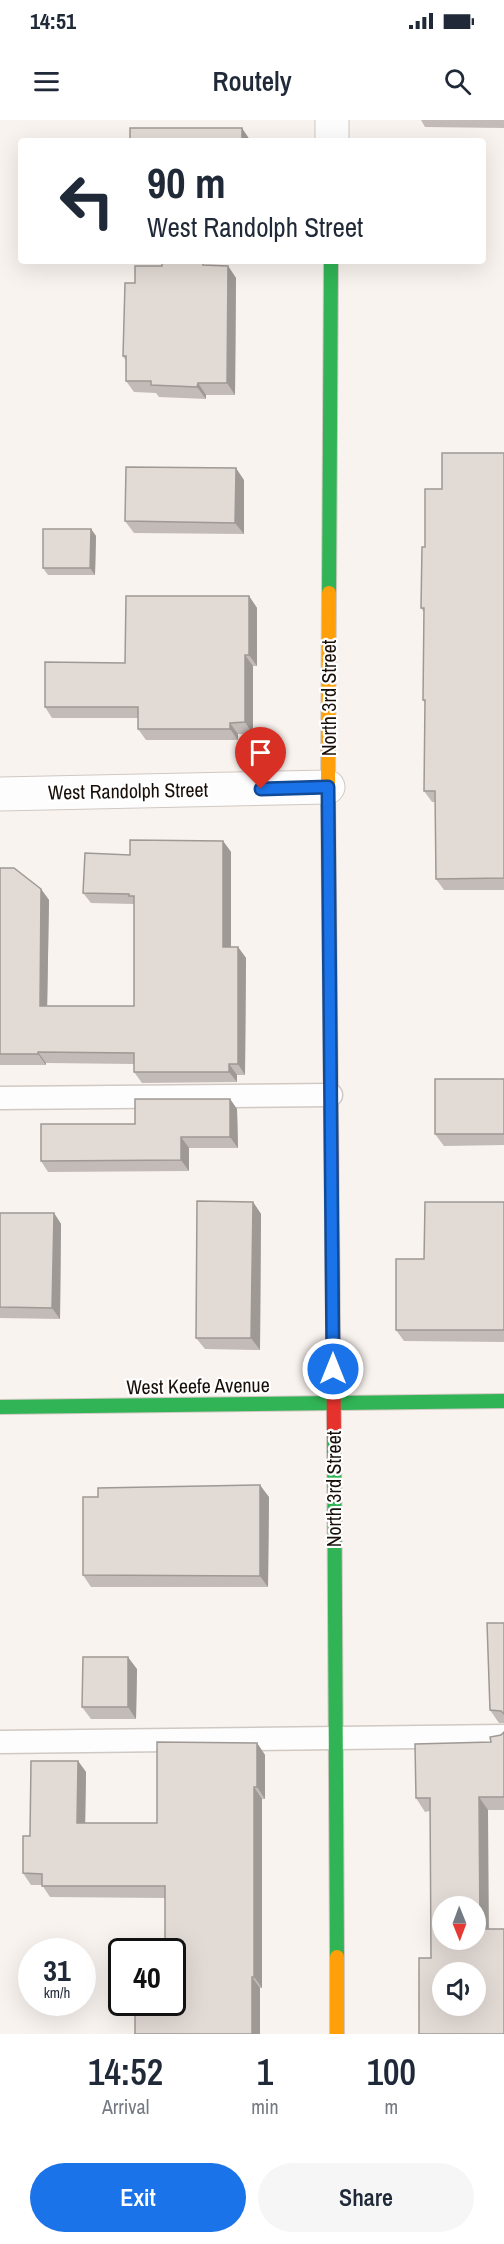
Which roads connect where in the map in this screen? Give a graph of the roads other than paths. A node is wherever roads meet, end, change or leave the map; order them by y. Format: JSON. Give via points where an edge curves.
{"nodes":[{"id":1,"x":332,"y":120,"type":"edge"},
{"id":2,"x":332,"y":138,"type":"edge"},
{"id":3,"x":331,"y":264,"type":"edge"},
{"id":4,"x":328,"y":787,"type":"junction"},
{"id":5,"x":0,"y":794,"type":"edge"},
{"id":6,"x":331,"y":1095,"type":"junction"},
{"id":7,"x":0,"y":1098,"type":"edge"},
{"id":8,"x":504,"y":1401,"type":"edge"},
{"id":9,"x":334,"y":1403,"type":"junction"},
{"id":10,"x":0,"y":1407,"type":"edge"},
{"id":11,"x":504,"y":1736,"type":"edge"},
{"id":12,"x":336,"y":1739,"type":"junction"},
{"id":13,"x":0,"y":1742,"type":"edge"},
{"id":14,"x":337,"y":2034,"type":"edge"}],
"edges":[{"from":1,"to":2,"type":"street"},
{"from":3,"to":4,"type":"street","name":"North 3rd Street"},
{"from":4,"to":5,"type":"street","name":"West Randolph Street"},
{"from":4,"to":6,"type":"street","name":"North 3rd Street"},
{"from":6,"to":7,"type":"lane"},
{"from":6,"to":9,"type":"street","name":"North 3rd Street"},
{"from":8,"to":9,"type":"street","name":"West Keefe Avenue"},
{"from":9,"to":10,"type":"street","name":"West Keefe Avenue"},
{"from":9,"to":12,"type":"street","name":"North 3rd Street"},
{"from":11,"to":12,"type":"lane"},
{"from":12,"to":13,"type":"lane"},
{"from":12,"to":14,"type":"street","name":"North 3rd Street"}]}
